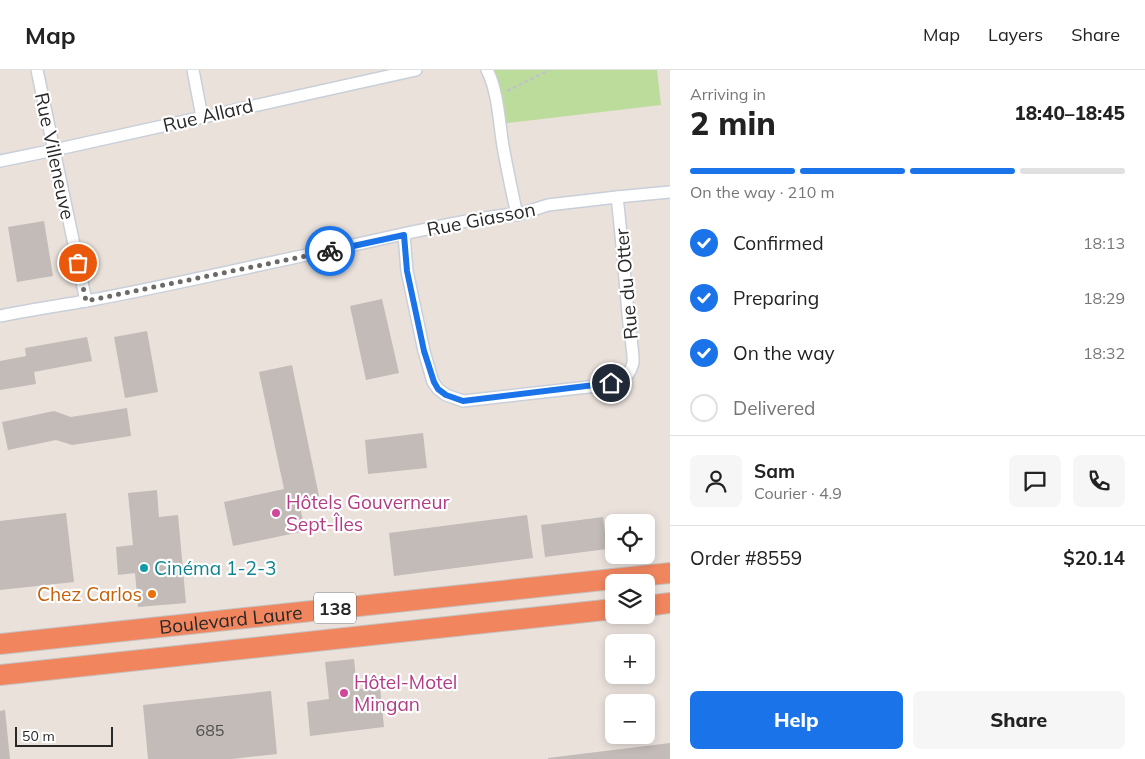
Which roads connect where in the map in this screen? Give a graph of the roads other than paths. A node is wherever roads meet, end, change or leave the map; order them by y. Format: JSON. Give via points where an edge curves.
{"nodes":[{"id":1,"x":37,"y":70,"type":"edge"},
{"id":2,"x":193,"y":70,"type":"edge"},
{"id":3,"x":356,"y":70,"type":"edge"},
{"id":4,"x":416,"y":70,"type":"edge"},
{"id":5,"x":486,"y":70,"type":"edge"},
{"id":6,"x":359,"y":82,"type":"junction"},
{"id":7,"x":202,"y":117,"type":"junction"},
{"id":8,"x":54,"y":150,"type":"junction"},
{"id":9,"x":0,"y":160,"type":"edge"},
{"id":10,"x":670,"y":192,"type":"edge"},
{"id":11,"x":617,"y":197,"type":"junction"},
{"id":12,"x":517,"y":215,"type":"junction"},
{"id":13,"x":404,"y":235,"type":"junction"},
{"id":14,"x":86,"y":301,"type":"junction"},
{"id":15,"x":0,"y":316,"type":"edge"},
{"id":16,"x":670,"y":573,"type":"edge"},
{"id":17,"x":670,"y":603,"type":"edge"},
{"id":18,"x":655,"y":605,"type":"edge"},
{"id":19,"x":605,"y":610,"type":"edge"},
{"id":20,"x":0,"y":644,"type":"edge"},
{"id":21,"x":0,"y":675,"type":"edge"}],
"edges":[{"from":1,"to":8,"type":"street","name":"Rue Villeneuve"},
{"from":2,"to":7,"type":"street"},
{"from":3,"to":6,"type":"street"},
{"from":4,"to":6,"type":"street","name":"Rue Allard"},
{"from":5,"to":12,"type":"street","via":[[495,97]]},
{"from":6,"to":7,"type":"street","name":"Rue Allard"},
{"from":7,"to":8,"type":"street","name":"Rue Allard"},
{"from":8,"to":9,"type":"street","name":"Rue Allard"},
{"from":8,"to":14,"type":"street","name":"Rue Villeneuve"},
{"from":10,"to":11,"type":"street","name":"Rue Giasson"},
{"from":11,"to":12,"type":"street","name":"Rue Giasson","via":[[548,205]]},
{"from":11,"to":13,"type":"street","name":"Rue du Otter","via":[[634,361],[619,382],[597,386],[463,401],[438,389],[424,351],[407,271]]},
{"from":12,"to":13,"type":"street","name":"Rue Giasson","via":[[476,219]]},
{"from":13,"to":14,"type":"street","name":"Rue Giasson"},
{"from":14,"to":15,"type":"street","name":"Rue Giasson"},
{"from":16,"to":20,"type":"highway","name":"Boulevard Laure","number":"138"},
{"from":17,"to":18,"type":"highway"},
{"from":19,"to":21,"type":"highway","name":"Boulevard Laure","number":"138"}]}
